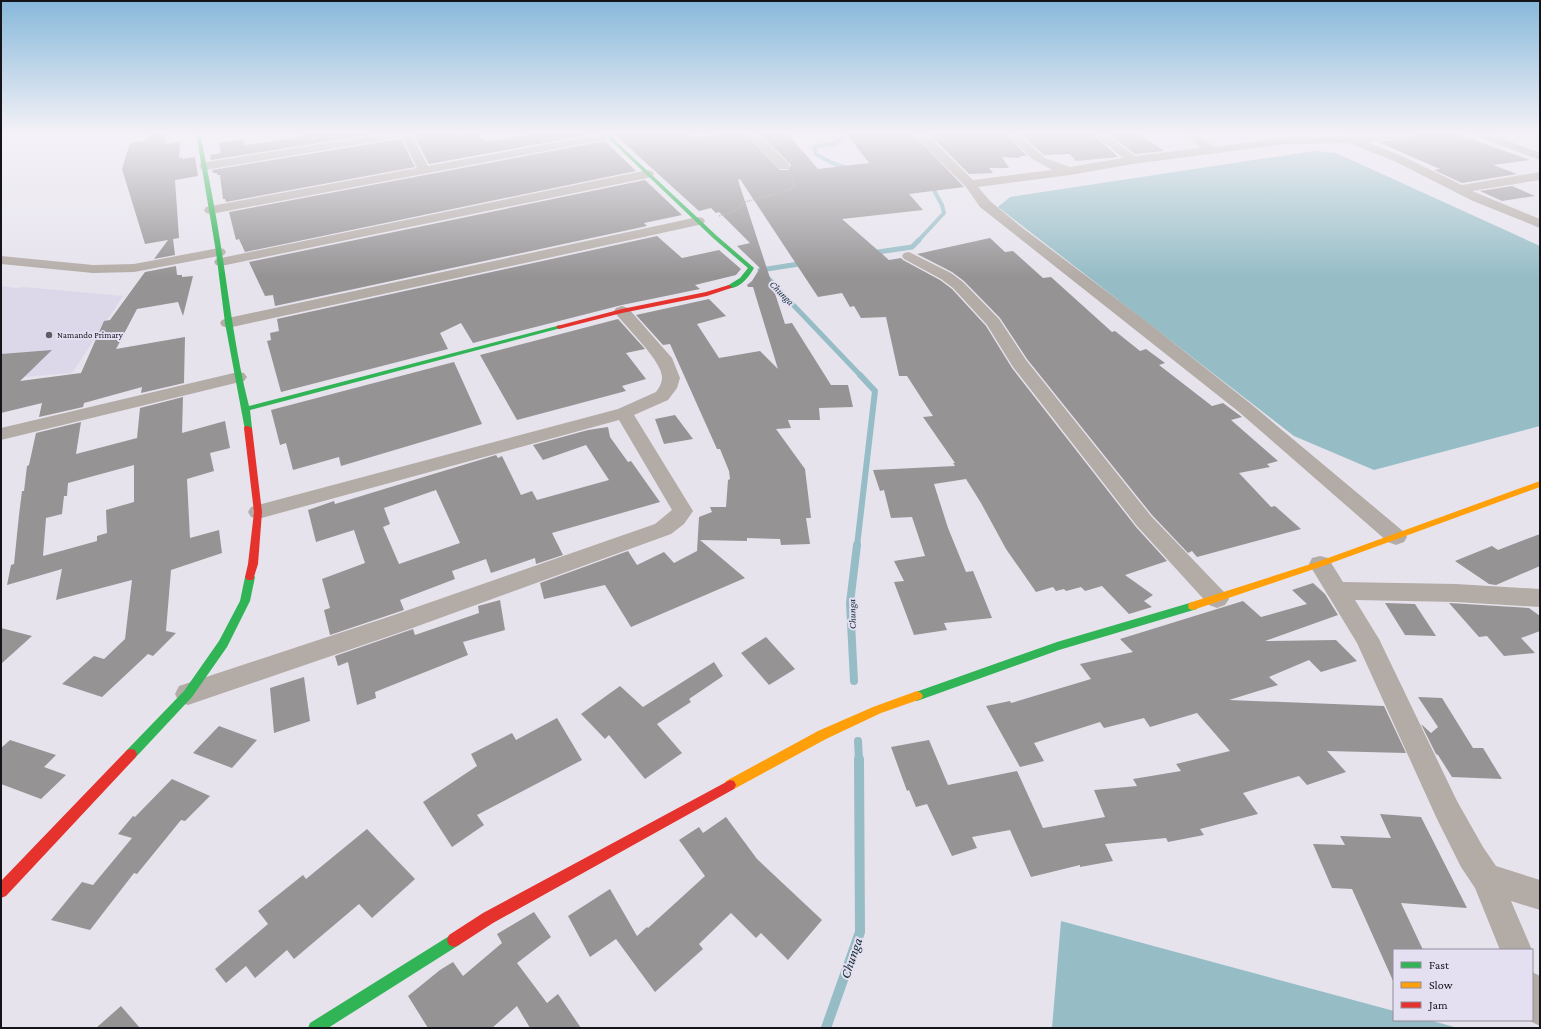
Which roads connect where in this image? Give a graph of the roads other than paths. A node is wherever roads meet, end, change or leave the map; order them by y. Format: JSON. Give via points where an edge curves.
{"nodes":[{"id":1,"x":207,"y":181,"type":"edge"},
{"id":2,"x":369,"y":181,"type":"edge"},
{"id":3,"x":612,"y":181,"type":"edge"},
{"id":4,"x":655,"y":181,"type":"edge"},
{"id":5,"x":967,"y":181,"type":"edge"},
{"id":6,"x":993,"y":181,"type":"edge"},
{"id":7,"x":1443,"y":181,"type":"edge"},
{"id":8,"x":1509,"y":181,"type":"edge"},
{"id":9,"x":970,"y":184,"type":"junction"},
{"id":10,"x":1460,"y":189,"type":"junction"},
{"id":11,"x":211,"y":210,"type":"junction"},
{"id":12,"x":698,"y":221,"type":"junction"},
{"id":13,"x":1540,"y":224,"type":"edge"},
{"id":14,"x":909,"y":256,"type":"dead end"},
{"id":15,"x":220,"y":257,"type":"junction"},
{"id":16,"x":1,"y":260,"type":"edge"},
{"id":17,"x":622,"y":311,"type":"junction"},
{"id":18,"x":228,"y":323,"type":"junction"},
{"id":19,"x":238,"y":377,"type":"junction"},
{"id":20,"x":246,"y":408,"type":"junction"},
{"id":21,"x":624,"y":413,"type":"junction"},
{"id":22,"x":1,"y":434,"type":"edge"},
{"id":23,"x":1540,"y":484,"type":"edge"},
{"id":24,"x":258,"y":512,"type":"junction"},
{"id":25,"x":1396,"y":537,"type":"junction"},
{"id":26,"x":1320,"y":564,"type":"junction"},
{"id":27,"x":1338,"y":591,"type":"junction"},
{"id":28,"x":1217,"y":598,"type":"junction"},
{"id":29,"x":1540,"y":598,"type":"edge"},
{"id":30,"x":188,"y":694,"type":"junction"},
{"id":31,"x":1486,"y":878,"type":"junction"},
{"id":32,"x":1,"y":891,"type":"edge"},
{"id":33,"x":1540,"y":895,"type":"edge"},
{"id":34,"x":1516,"y":949,"type":"edge"},
{"id":35,"x":1533,"y":992,"type":"edge"},
{"id":36,"x":1540,"y":1009,"type":"edge"},
{"id":37,"x":315,"y":1028,"type":"edge"}],
"edges":[{"from":1,"to":11,"type":"street"},
{"from":2,"to":11,"type":"street"},
{"from":3,"to":15,"type":"street"},
{"from":4,"to":12,"type":"street"},
{"from":5,"to":9,"type":"street"},
{"from":6,"to":9,"type":"street"},
{"from":7,"to":10,"type":"street"},
{"from":8,"to":10,"type":"street"},
{"from":9,"to":25,"type":"street","via":[[985,204],[1238,403]]},
{"from":10,"to":13,"type":"street"},
{"from":11,"to":15,"type":"street"},
{"from":12,"to":17,"type":"street","via":[[751,268],[746,277],[735,286],[707,294]]},
{"from":12,"to":18,"type":"street"},
{"from":14,"to":28,"type":"street","via":[[958,285],[993,322],[1019,363],[1139,514]]},
{"from":15,"to":16,"type":"street","via":[[134,268],[93,269]]},
{"from":15,"to":18,"type":"street"},
{"from":17,"to":20,"type":"street"},
{"from":17,"to":21,"type":"street","via":[[666,362],[671,378],[662,396]]},
{"from":18,"to":19,"type":"street"},
{"from":19,"to":20,"type":"street"},
{"from":19,"to":22,"type":"street"},
{"from":20,"to":24,"type":"street"},
{"from":21,"to":24,"type":"street"},
{"from":21,"to":30,"type":"street","via":[[683,511],[663,529],[399,623]]},
{"from":23,"to":25,"type":"street"},
{"from":24,"to":30,"type":"street","via":[[253,564],[245,602],[224,644]]},
{"from":25,"to":26,"type":"street"},
{"from":26,"to":27,"type":"street"},
{"from":26,"to":28,"type":"street"},
{"from":27,"to":29,"type":"street","via":[[1456,593]]},
{"from":27,"to":31,"type":"street","via":[[1367,639],[1447,810]]},
{"from":28,"to":37,"type":"street","via":[[1056,646],[877,710],[822,735],[488,918]]},
{"from":30,"to":32,"type":"street"},
{"from":31,"to":33,"type":"street"},
{"from":31,"to":34,"type":"street"},
{"from":35,"to":36,"type":"street"}]}
